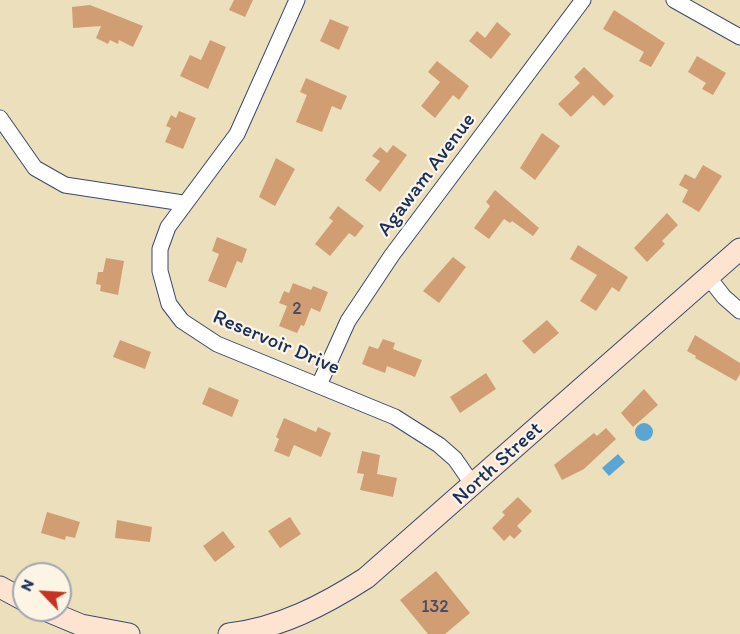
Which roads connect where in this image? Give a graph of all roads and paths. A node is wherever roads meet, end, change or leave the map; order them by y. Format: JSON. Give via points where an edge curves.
{"nodes":[{"id":1,"x":297,"y":0,"type":"edge"},
{"id":2,"x":583,"y":0,"type":"edge"},
{"id":3,"x":674,"y":0,"type":"edge"},
{"id":4,"x":740,"y":37,"type":"edge"},
{"id":5,"x":0,"y":118,"type":"edge"},
{"id":6,"x":183,"y":203,"type":"junction"},
{"id":7,"x":740,"y":249,"type":"edge"},
{"id":8,"x":709,"y":278,"type":"junction"},
{"id":9,"x":740,"y":311,"type":"edge"},
{"id":10,"x":319,"y":385,"type":"junction"},
{"id":11,"x":473,"y":486,"type":"junction"},
{"id":12,"x":72,"y":621,"type":"edge"},
{"id":13,"x":129,"y":634,"type":"edge"},
{"id":14,"x":230,"y":634,"type":"edge"}],
"edges":[{"from":1,"to":6,"type":"street","name":"Reservoir Drive","via":[[237,134]]},
{"from":2,"to":10,"type":"street","name":"Agawam Avenue","via":[[392,255],[348,321]]},
{"from":3,"to":4,"type":"street"},
{"from":5,"to":6,"type":"street","via":[[25,157],[49,177],[77,187]]},
{"from":6,"to":10,"type":"street","name":"Reservoir Drive","via":[[160,249],[160,271],[169,304],[182,321],[217,344]]},
{"from":7,"to":8,"type":"street","name":"North Street"},
{"from":8,"to":9,"type":"street"},
{"from":8,"to":11,"type":"street","name":"North Street"},
{"from":10,"to":11,"type":"street","name":"Reservoir Drive","via":[[374,406],[430,439],[455,459]]},
{"from":11,"to":14,"type":"street","name":"North Street","via":[[366,578],[337,596],[277,624]]},
{"from":12,"to":13,"type":"street"}]}
